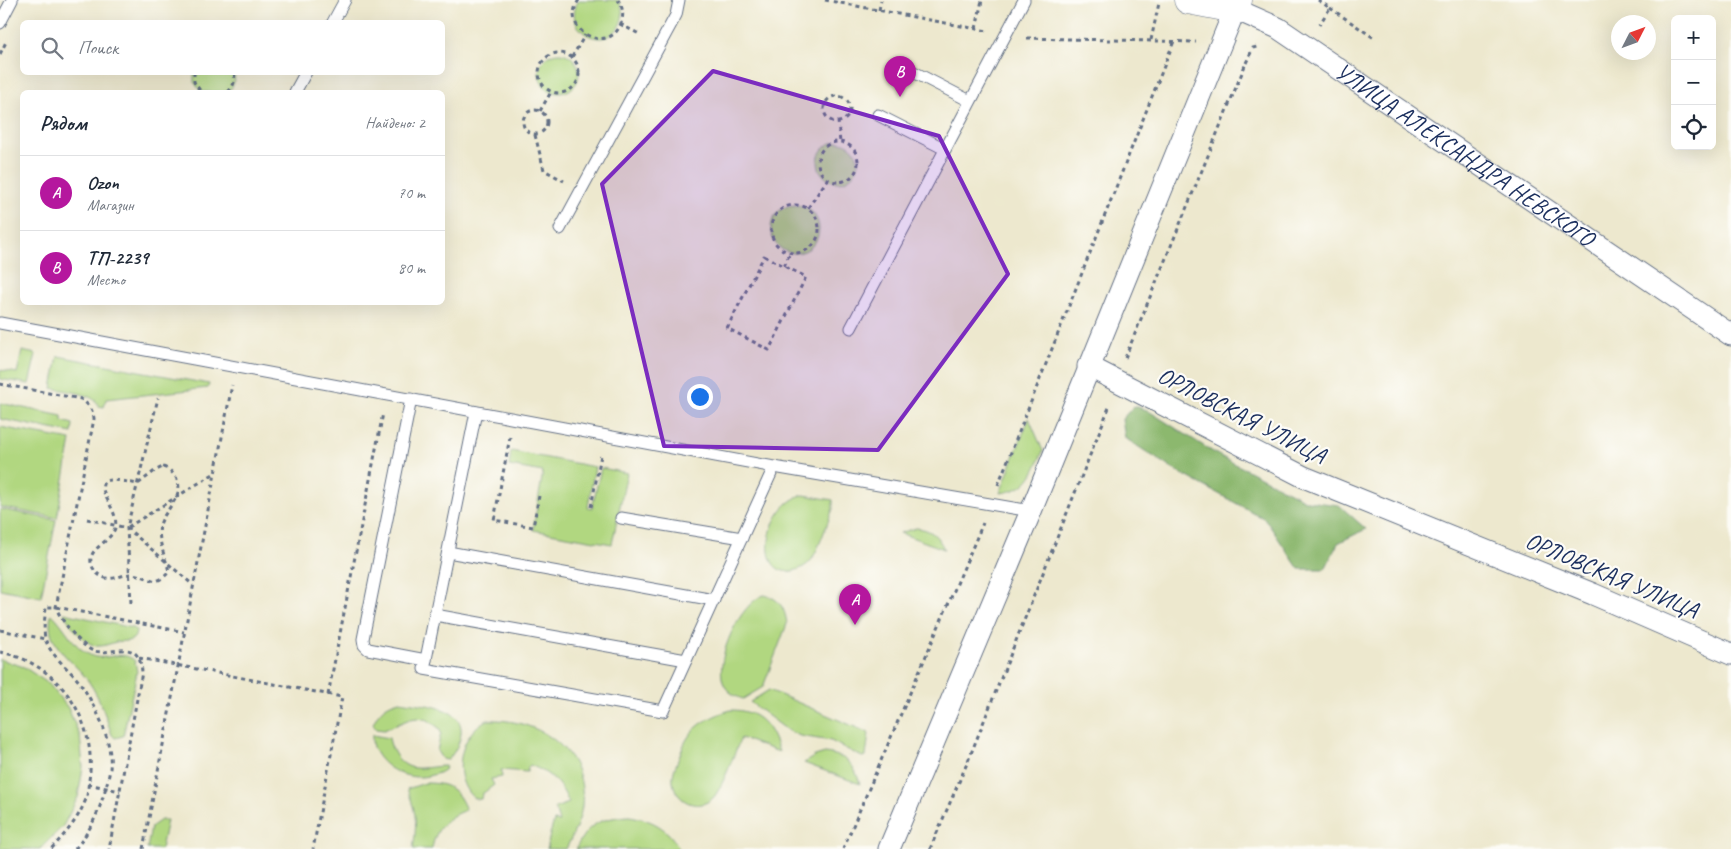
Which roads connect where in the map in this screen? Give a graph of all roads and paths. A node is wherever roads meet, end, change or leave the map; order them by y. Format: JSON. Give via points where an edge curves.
{"nodes":[{"id":1,"x":12,"y":0,"type":"edge"},
{"id":2,"x":345,"y":0,"type":"edge"},
{"id":3,"x":579,"y":0,"type":"edge"},
{"id":4,"x":618,"y":0,"type":"edge"},
{"id":5,"x":678,"y":0,"type":"edge"},
{"id":6,"x":881,"y":0,"type":"edge"},
{"id":7,"x":982,"y":0,"type":"edge"},
{"id":8,"x":1024,"y":0,"type":"edge"},
{"id":9,"x":1160,"y":0,"type":"edge"},
{"id":10,"x":1188,"y":0,"type":"edge"},
{"id":11,"x":1236,"y":4,"type":"edge"},
{"id":12,"x":1330,"y":8,"type":"dead end"},
{"id":13,"x":879,"y":10,"type":"dead end"},
{"id":14,"x":334,"y":20,"type":"edge"},
{"id":15,"x":0,"y":23,"type":"edge"},
{"id":16,"x":976,"y":29,"type":"dead end"},
{"id":17,"x":585,"y":34,"type":"junction"},
{"id":18,"x":1374,"y":38,"type":"dead end"},
{"id":19,"x":1151,"y":40,"type":"dead end"},
{"id":20,"x":1174,"y":41,"type":"dead end"},
{"id":21,"x":572,"y":57,"type":"junction"},
{"id":22,"x":1246,"y":63,"type":"dead end"},
{"id":23,"x":902,"y":66,"type":"dead end"},
{"id":24,"x":194,"y":75,"type":"edge"},
{"id":25,"x":234,"y":75,"type":"edge"},
{"id":26,"x":304,"y":75,"type":"edge"},
{"id":27,"x":200,"y":90,"type":"edge"},
{"id":28,"x":229,"y":90,"type":"edge"},
{"id":29,"x":296,"y":90,"type":"edge"},
{"id":30,"x":551,"y":92,"type":"junction"},
{"id":31,"x":970,"y":102,"type":"junction"},
{"id":32,"x":540,"y":111,"type":"junction"},
{"id":33,"x":878,"y":115,"type":"dead end"},
{"id":34,"x":838,"y":121,"type":"junction"},
{"id":35,"x":535,"y":135,"type":"junction"},
{"id":36,"x":840,"y":142,"type":"junction"},
{"id":37,"x":945,"y":149,"type":"junction"},
{"id":38,"x":828,"y":180,"type":"junction"},
{"id":39,"x":581,"y":190,"type":"junction"},
{"id":40,"x":808,"y":208,"type":"junction"},
{"id":41,"x":560,"y":229,"type":"dead end"},
{"id":42,"x":790,"y":253,"type":"junction"},
{"id":43,"x":784,"y":266,"type":"junction"},
{"id":44,"x":0,"y":323,"type":"edge"},
{"id":45,"x":851,"y":328,"type":"dead end"},
{"id":46,"x":1731,"y":335,"type":"edge"},
{"id":47,"x":1088,"y":366,"type":"junction"},
{"id":48,"x":1118,"y":381,"type":"junction"},
{"id":49,"x":0,"y":384,"type":"edge"},
{"id":50,"x":232,"y":384,"type":"dead end"},
{"id":51,"x":158,"y":398,"type":"dead end"},
{"id":52,"x":411,"y":399,"type":"junction"},
{"id":53,"x":476,"y":412,"type":"junction"},
{"id":54,"x":383,"y":413,"type":"dead end"},
{"id":55,"x":510,"y":437,"type":"dead end"},
{"id":56,"x":601,"y":455,"type":"dead end"},
{"id":57,"x":774,"y":467,"type":"junction"},
{"id":58,"x":215,"y":473,"type":"junction"},
{"id":59,"x":138,"y":484,"type":"junction"},
{"id":60,"x":177,"y":496,"type":"junction"},
{"id":61,"x":538,"y":496,"type":"dead end"},
{"id":62,"x":991,"y":504,"type":"junction"},
{"id":63,"x":591,"y":507,"type":"dead end"},
{"id":64,"x":1031,"y":511,"type":"junction"},
{"id":65,"x":621,"y":518,"type":"dead end"},
{"id":66,"x":87,"y":519,"type":"dead end"},
{"id":67,"x":116,"y":525,"type":"junction"},
{"id":68,"x":127,"y":528,"type":"junction"},
{"id":69,"x":742,"y":538,"type":"junction"},
{"id":70,"x":448,"y":552,"type":"junction"},
{"id":71,"x":167,"y":563,"type":"junction"},
{"id":72,"x":129,"y":574,"type":"junction"},
{"id":73,"x":193,"y":586,"type":"junction"},
{"id":74,"x":714,"y":600,"type":"junction"},
{"id":75,"x":131,"y":603,"type":"dead end"},
{"id":76,"x":56,"y":607,"type":"junction"},
{"id":77,"x":435,"y":615,"type":"junction"},
{"id":78,"x":0,"y":630,"type":"edge"},
{"id":79,"x":184,"y":632,"type":"junction"},
{"id":80,"x":45,"y":639,"type":"junction"},
{"id":81,"x":0,"y":652,"type":"edge"},
{"id":82,"x":1731,"y":654,"type":"edge"},
{"id":83,"x":138,"y":658,"type":"junction"},
{"id":84,"x":426,"y":660,"type":"junction"},
{"id":85,"x":686,"y":660,"type":"junction"},
{"id":86,"x":178,"y":666,"type":"junction"},
{"id":87,"x":328,"y":695,"type":"junction"},
{"id":88,"x":88,"y":784,"type":"junction"},
{"id":89,"x":106,"y":788,"type":"junction"},
{"id":90,"x":120,"y":791,"type":"junction"},
{"id":91,"x":51,"y":849,"type":"edge"},
{"id":92,"x":75,"y":849,"type":"edge"},
{"id":93,"x":110,"y":849,"type":"edge"},
{"id":94,"x":143,"y":849,"type":"edge"},
{"id":95,"x":314,"y":849,"type":"edge"},
{"id":96,"x":843,"y":849,"type":"edge"},
{"id":97,"x":889,"y":849,"type":"edge"},
{"id":98,"x":930,"y":849,"type":"edge"}],
"edges":[{"from":1,"to":15,"type":"lane"},
{"from":2,"to":14,"type":"lane"},
{"from":3,"to":17,"type":"path","via":[[574,11],[575,20]]},
{"from":4,"to":17,"type":"path","via":[[622,18],[615,32],[599,39]]},
{"from":5,"to":39,"type":"lane","via":[[676,15]]},
{"from":6,"to":13,"type":"path"},
{"from":7,"to":16,"type":"path"},
{"from":8,"to":31,"type":"lane"},
{"from":9,"to":19,"type":"path"},
{"from":10,"to":11,"type":"street","name":"УЛИЦА АЛЕКСАНДРА НЕВСКОГО"},
{"from":11,"to":46,"type":"street","name":"УЛИЦА АЛЕКСАНДРА НЕВСКОГО","via":[[1278,28]]},
{"from":11,"to":47,"type":"street"},
{"from":12,"to":18,"type":"path"},
{"from":17,"to":21,"type":"path"},
{"from":20,"to":62,"type":"path"},
{"from":21,"to":30,"type":"path","via":[[580,73],[575,86],[563,93]]},
{"from":21,"to":30,"type":"path","via":[[557,53],[542,63],[540,82]]},
{"from":22,"to":48,"type":"path"},
{"from":23,"to":31,"type":"lane"},
{"from":24,"to":27,"type":"path"},
{"from":25,"to":28,"type":"path","via":[[235,82]]},
{"from":26,"to":29,"type":"lane"},
{"from":30,"to":32,"type":"path"},
{"from":31,"to":37,"type":"lane"},
{"from":32,"to":35,"type":"path","via":[[546,117],[547,125]]},
{"from":32,"to":35,"type":"path","via":[[529,112],[522,122],[528,132]]},
{"from":33,"to":37,"type":"lane"},
{"from":34,"to":34,"type":"path","via":[[847,116],[850,109],[847,101],[836,96],[828,99],[825,111],[832,121]]},
{"from":34,"to":36,"type":"path"},
{"from":35,"to":39,"type":"path","via":[[544,170]]},
{"from":36,"to":38,"type":"path","via":[[827,146],[818,157],[819,170]]},
{"from":36,"to":38,"type":"path","via":[[855,153],[855,171],[846,180]]},
{"from":37,"to":45,"type":"lane"},
{"from":38,"to":40,"type":"path"},
{"from":39,"to":41,"type":"lane"},
{"from":40,"to":42,"type":"path","via":[[819,224],[817,240],[806,251]]},
{"from":40,"to":42,"type":"path","via":[[788,206],[781,209],[772,222],[776,244]]},
{"from":42,"to":43,"type":"path"},
{"from":43,"to":43,"type":"path","via":[[764,256],[727,328],[769,350],[806,277]]},
{"from":44,"to":52,"type":"lane"},
{"from":47,"to":48,"type":"street","name":"ОРЛОВСКАЯ УЛИЦА"},
{"from":47,"to":64,"type":"street"},
{"from":48,"to":82,"type":"street","name":"ОРЛОВСКАЯ УЛИЦА","via":[[1304,477],[1593,594]]},
{"from":48,"to":98,"type":"path","via":[[979,734]]},
{"from":49,"to":76,"type":"path","via":[[81,399],[93,411],[94,420]]},
{"from":50,"to":58,"type":"path"},
{"from":51,"to":59,"type":"path"},
{"from":52,"to":53,"type":"lane"},
{"from":52,"to":84,"type":"lane","via":[[363,639],[368,649]]},
{"from":53,"to":57,"type":"lane"},
{"from":53,"to":70,"type":"lane"},
{"from":54,"to":87,"type":"path"},
{"from":55,"to":61,"type":"path","via":[[494,520],[533,527]]},
{"from":56,"to":63,"type":"path"},
{"from":57,"to":62,"type":"lane"},
{"from":57,"to":69,"type":"lane"},
{"from":58,"to":60,"type":"path"},
{"from":58,"to":73,"type":"path"},
{"from":59,"to":60,"type":"path","via":[[163,467],[171,470],[178,480]]},
{"from":59,"to":67,"type":"path","via":[[115,480],[104,483],[102,487],[116,516]]},
{"from":59,"to":68,"type":"path"},
{"from":60,"to":68,"type":"path"},
{"from":60,"to":71,"type":"path","via":[[161,523],[160,542]]},
{"from":62,"to":64,"type":"lane"},
{"from":62,"to":96,"type":"path"},
{"from":64,"to":97,"type":"street"},
{"from":65,"to":69,"type":"lane"},
{"from":66,"to":67,"type":"path"},
{"from":67,"to":68,"type":"path"},
{"from":67,"to":72,"type":"path","via":[[113,535],[93,552],[91,562],[95,570],[106,578]]},
{"from":68,"to":71,"type":"path"},
{"from":68,"to":72,"type":"path"},
{"from":69,"to":74,"type":"lane"},
{"from":70,"to":74,"type":"lane"},
{"from":70,"to":77,"type":"lane"},
{"from":71,"to":72,"type":"path","via":[[169,571],[156,581]]},
{"from":71,"to":73,"type":"path"},
{"from":72,"to":75,"type":"path"},
{"from":73,"to":79,"type":"path"},
{"from":74,"to":85,"type":"lane"},
{"from":76,"to":79,"type":"path"},
{"from":76,"to":80,"type":"path","via":[[46,607]]},
{"from":76,"to":83,"type":"path","via":[[85,647],[102,652],[123,649]]},
{"from":77,"to":84,"type":"lane"},
{"from":77,"to":85,"type":"lane"},
{"from":78,"to":80,"type":"path"},
{"from":79,"to":86,"type":"path"},
{"from":80,"to":89,"type":"path","via":[[79,682],[101,721],[109,746]]},
{"from":81,"to":88,"type":"path","via":[[16,655],[47,672],[71,697],[87,729],[92,764]]},
{"from":83,"to":86,"type":"path"},
{"from":83,"to":90,"type":"path","via":[[142,672]]},
{"from":84,"to":85,"type":"lane","via":[[424,669],[663,711]]},
{"from":86,"to":87,"type":"path"},
{"from":86,"to":94,"type":"path"},
{"from":87,"to":95,"type":"path","via":[[342,697]]},
{"from":88,"to":89,"type":"path"},
{"from":88,"to":91,"type":"path","via":[[86,798],[70,829]]},
{"from":89,"to":90,"type":"path"},
{"from":89,"to":92,"type":"path","via":[[95,820]]},
{"from":90,"to":93,"type":"path"}]}
